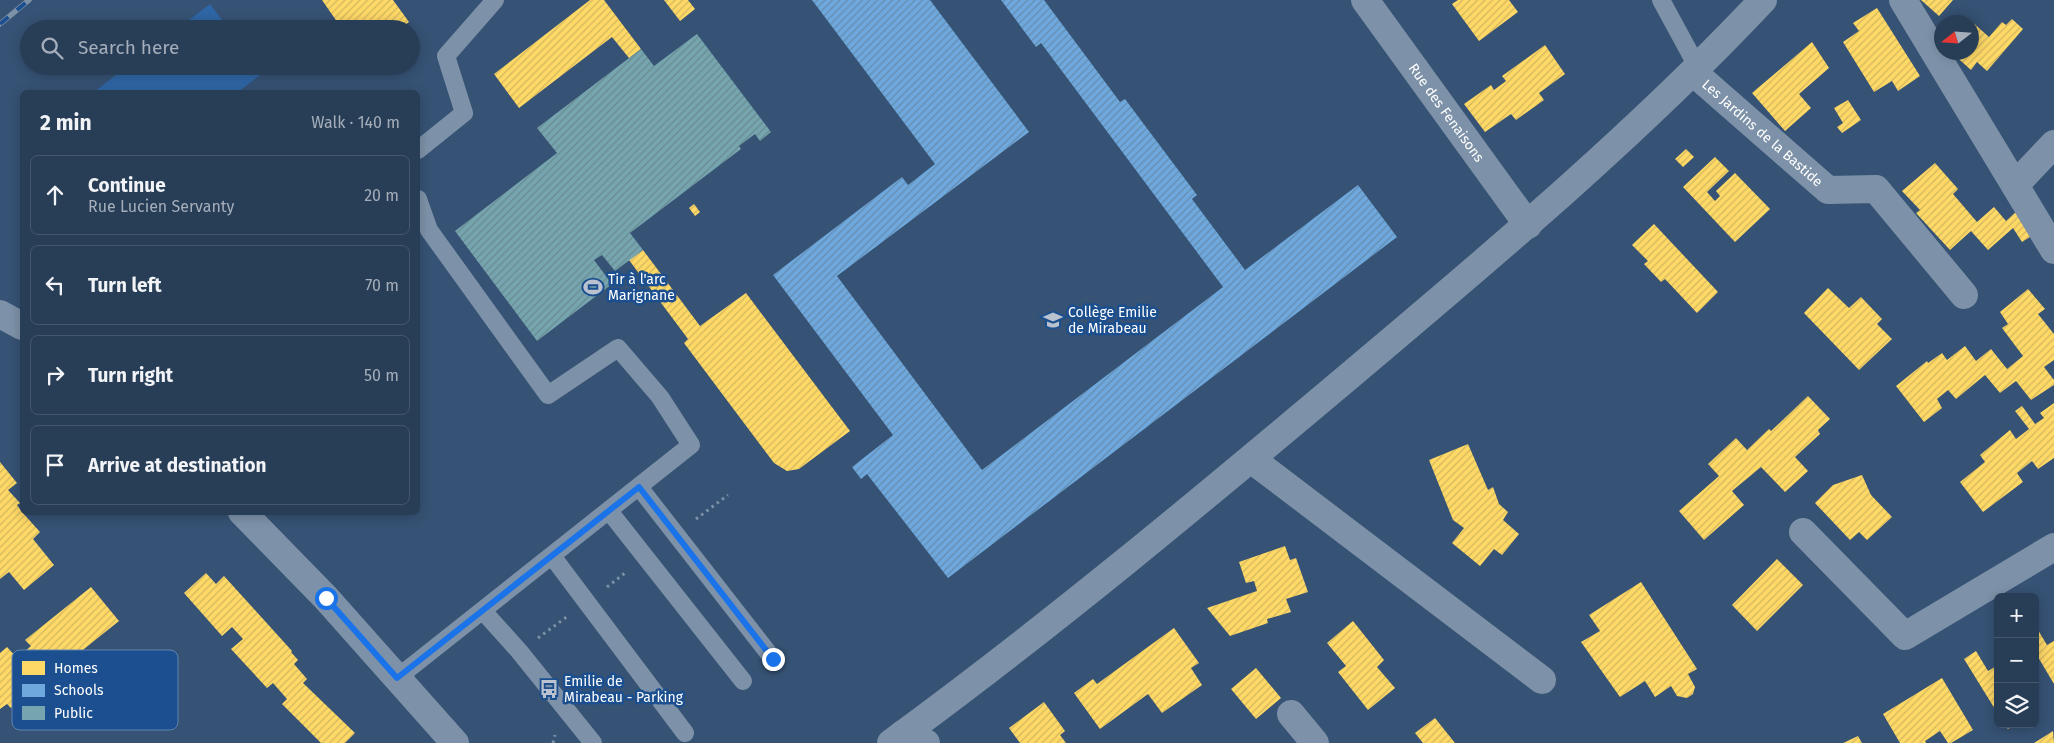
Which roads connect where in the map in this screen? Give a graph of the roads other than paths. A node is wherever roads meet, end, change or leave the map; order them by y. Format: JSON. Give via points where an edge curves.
{"nodes":[{"id":1,"x":495,"y":0,"type":"edge"},
{"id":2,"x":1365,"y":0,"type":"edge"},
{"id":3,"x":1661,"y":0,"type":"edge"},
{"id":4,"x":1763,"y":0,"type":"edge"},
{"id":5,"x":1903,"y":0,"type":"edge"},
{"id":6,"x":1696,"y":70,"type":"junction"},
{"id":7,"x":2054,"y":144,"type":"edge"},
{"id":8,"x":420,"y":148,"type":"edge"},
{"id":9,"x":2015,"y":185,"type":"junction"},
{"id":10,"x":420,"y":205,"type":"edge"},
{"id":11,"x":1528,"y":225,"type":"junction"},
{"id":12,"x":2054,"y":250,"type":"edge"},
{"id":13,"x":1964,"y":295,"type":"dead end"},
{"id":14,"x":0,"y":314,"type":"edge"},
{"id":15,"x":20,"y":325,"type":"edge"},
{"id":16,"x":1251,"y":459,"type":"junction"},
{"id":17,"x":639,"y":487,"type":"junction"},
{"id":18,"x":609,"y":511,"type":"junction"},
{"id":19,"x":245,"y":515,"type":"edge"},
{"id":20,"x":1802,"y":532,"type":"dead end"},
{"id":21,"x":2054,"y":547,"type":"edge"},
{"id":22,"x":552,"y":556,"type":"junction"},
{"id":23,"x":483,"y":610,"type":"junction"},
{"id":24,"x":773,"y":659,"type":"dead end"},
{"id":25,"x":397,"y":678,"type":"junction"},
{"id":26,"x":1542,"y":680,"type":"dead end"},
{"id":27,"x":743,"y":681,"type":"dead end"},
{"id":28,"x":1291,"y":714,"type":"dead end"},
{"id":29,"x":685,"y":733,"type":"dead end"},
{"id":30,"x":907,"y":740,"type":"edge"},
{"id":31,"x":455,"y":743,"type":"edge"},
{"id":32,"x":593,"y":743,"type":"edge"},
{"id":33,"x":1315,"y":743,"type":"edge"}],
"edges":[{"from":1,"to":8,"type":"lane","via":[[446,56],[464,114]]},
{"from":2,"to":11,"type":"street","name":"Rue des Fenaisons"},
{"from":3,"to":6,"type":"lane"},
{"from":4,"to":6,"type":"street"},
{"from":5,"to":9,"type":"street"},
{"from":6,"to":11,"type":"street"},
{"from":6,"to":13,"type":"street","name":"Les Jardins de la Bastide","via":[[1828,190],[1876,189]]},
{"from":7,"to":9,"type":"street"},
{"from":9,"to":12,"type":"street"},
{"from":10,"to":17,"type":"lane","via":[[429,230],[548,395],[618,348],[660,397],[691,445]]},
{"from":11,"to":16,"type":"street"},
{"from":14,"to":15,"type":"street"},
{"from":16,"to":26,"type":"street"},
{"from":16,"to":30,"type":"street"},
{"from":17,"to":18,"type":"lane"},
{"from":17,"to":24,"type":"lane"},
{"from":18,"to":22,"type":"lane"},
{"from":18,"to":27,"type":"lane"},
{"from":19,"to":25,"type":"street","via":[[326,598]]},
{"from":20,"to":21,"type":"street","via":[[1905,636]]},
{"from":22,"to":23,"type":"lane"},
{"from":22,"to":29,"type":"lane"},
{"from":23,"to":25,"type":"lane"},
{"from":23,"to":32,"type":"lane"},
{"from":25,"to":31,"type":"street"},
{"from":28,"to":33,"type":"street"}]}
